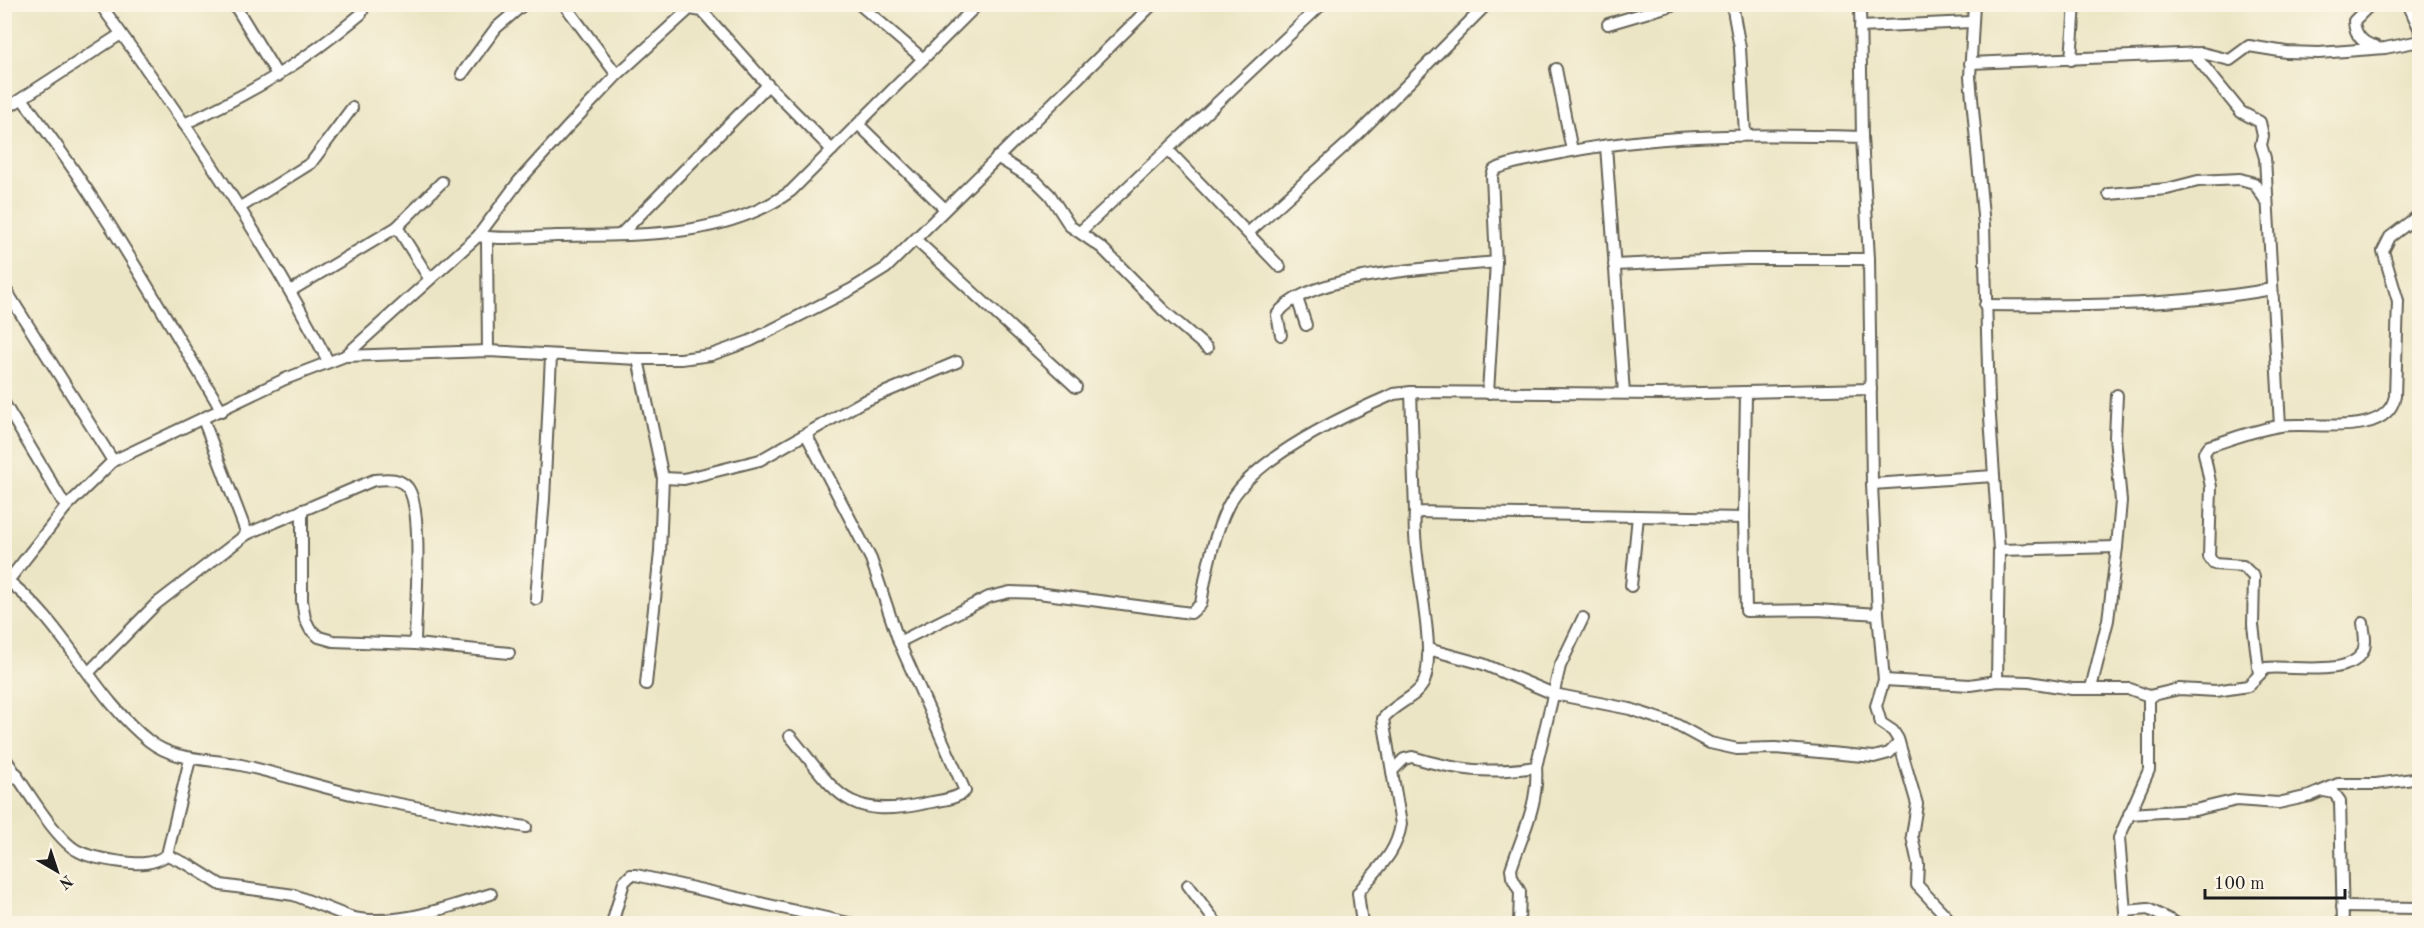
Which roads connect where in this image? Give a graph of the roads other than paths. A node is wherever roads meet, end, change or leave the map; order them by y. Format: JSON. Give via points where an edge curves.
{"nodes":[{"id":1,"x":100,"y":4,"type":"edge"},
{"id":2,"x":234,"y":4,"type":"edge"},
{"id":3,"x":365,"y":4,"type":"edge"},
{"id":4,"x":524,"y":4,"type":"edge"},
{"id":5,"x":564,"y":4,"type":"edge"},
{"id":6,"x":859,"y":4,"type":"edge"},
{"id":7,"x":978,"y":4,"type":"edge"},
{"id":8,"x":1153,"y":4,"type":"edge"},
{"id":9,"x":1322,"y":4,"type":"edge"},
{"id":10,"x":1487,"y":4,"type":"edge"},
{"id":11,"x":1676,"y":4,"type":"edge"},
{"id":12,"x":1732,"y":4,"type":"edge"},
{"id":13,"x":1860,"y":4,"type":"edge"},
{"id":14,"x":1974,"y":4,"type":"edge"},
{"id":15,"x":2075,"y":4,"type":"edge"},
{"id":16,"x":2371,"y":4,"type":"edge"},
{"id":17,"x":2408,"y":4,"type":"edge"},
{"id":18,"x":693,"y":7,"type":"edge"},
{"id":19,"x":1971,"y":22,"type":"junction"},
{"id":20,"x":1608,"y":24,"type":"dead end"},
{"id":21,"x":1860,"y":27,"type":"junction"},
{"id":22,"x":2420,"y":30,"type":"edge"},
{"id":23,"x":121,"y":34,"type":"junction"},
{"id":24,"x":2420,"y":41,"type":"edge"},
{"id":25,"x":2385,"y":48,"type":"junction"},
{"id":26,"x":2193,"y":53,"type":"junction"},
{"id":27,"x":922,"y":58,"type":"junction"},
{"id":28,"x":2071,"y":60,"type":"junction"},
{"id":29,"x":1970,"y":63,"type":"junction"},
{"id":30,"x":1556,"y":69,"type":"dead end"},
{"id":31,"x":462,"y":74,"type":"dead end"},
{"id":32,"x":617,"y":75,"type":"junction"},
{"id":33,"x":278,"y":76,"type":"junction"},
{"id":34,"x":768,"y":85,"type":"junction"},
{"id":35,"x":23,"y":100,"type":"junction"},
{"id":36,"x":352,"y":108,"type":"dead end"},
{"id":37,"x":4,"y":111,"type":"edge"},
{"id":38,"x":184,"y":124,"type":"junction"},
{"id":39,"x":859,"y":124,"type":"junction"},
{"id":40,"x":1745,"y":134,"type":"junction"},
{"id":41,"x":1862,"y":137,"type":"junction"},
{"id":42,"x":1606,"y":146,"type":"junction"},
{"id":43,"x":832,"y":150,"type":"junction"},
{"id":44,"x":1169,"y":151,"type":"junction"},
{"id":45,"x":1572,"y":151,"type":"junction"},
{"id":46,"x":997,"y":157,"type":"junction"},
{"id":47,"x":442,"y":182,"type":"dead end"},
{"id":48,"x":2109,"y":194,"type":"dead end"},
{"id":49,"x":2266,"y":201,"type":"junction"},
{"id":50,"x":239,"y":208,"type":"junction"},
{"id":51,"x":945,"y":209,"type":"junction"},
{"id":52,"x":2419,"y":215,"type":"edge"},
{"id":53,"x":398,"y":227,"type":"junction"},
{"id":54,"x":1081,"y":231,"type":"junction"},
{"id":55,"x":1249,"y":232,"type":"junction"},
{"id":56,"x":621,"y":234,"type":"junction"},
{"id":57,"x":482,"y":237,"type":"junction"},
{"id":58,"x":916,"y":240,"type":"junction"},
{"id":59,"x":1869,"y":259,"type":"junction"},
{"id":60,"x":1496,"y":262,"type":"junction"},
{"id":61,"x":1614,"y":265,"type":"junction"},
{"id":62,"x":1280,"y":267,"type":"dead end"},
{"id":63,"x":429,"y":278,"type":"junction"},
{"id":64,"x":4,"y":287,"type":"edge"},
{"id":65,"x":2272,"y":289,"type":"junction"},
{"id":66,"x":292,"y":291,"type":"junction"},
{"id":67,"x":1297,"y":298,"type":"junction"},
{"id":68,"x":1985,"y":305,"type":"junction"},
{"id":69,"x":1306,"y":325,"type":"dead end"},
{"id":70,"x":1281,"y":335,"type":"dead end"},
{"id":71,"x":1207,"y":348,"type":"dead end"},
{"id":72,"x":488,"y":351,"type":"junction"},
{"id":73,"x":345,"y":356,"type":"junction"},
{"id":74,"x":551,"y":356,"type":"junction"},
{"id":75,"x":638,"y":359,"type":"junction"},
{"id":76,"x":328,"y":361,"type":"junction"},
{"id":77,"x":957,"y":362,"type":"dead end"},
{"id":78,"x":1076,"y":387,"type":"dead end"},
{"id":79,"x":1871,"y":389,"type":"junction"},
{"id":80,"x":1411,"y":392,"type":"junction"},
{"id":81,"x":1488,"y":393,"type":"junction"},
{"id":82,"x":1624,"y":393,"type":"junction"},
{"id":83,"x":1746,"y":393,"type":"junction"},
{"id":84,"x":2117,"y":395,"type":"dead end"},
{"id":85,"x":4,"y":403,"type":"edge"},
{"id":86,"x":222,"y":411,"type":"junction"},
{"id":87,"x":203,"y":419,"type":"junction"},
{"id":88,"x":2280,"y":426,"type":"junction"},
{"id":89,"x":807,"y":436,"type":"junction"},
{"id":90,"x":113,"y":461,"type":"junction"},
{"id":91,"x":1994,"y":476,"type":"junction"},
{"id":92,"x":663,"y":478,"type":"junction"},
{"id":93,"x":1872,"y":484,"type":"junction"},
{"id":94,"x":66,"y":507,"type":"junction"},
{"id":95,"x":302,"y":510,"type":"junction"},
{"id":96,"x":1416,"y":512,"type":"junction"},
{"id":97,"x":1638,"y":516,"type":"junction"},
{"id":98,"x":1744,"y":518,"type":"junction"},
{"id":99,"x":247,"y":534,"type":"junction"},
{"id":100,"x":2117,"y":547,"type":"junction"},
{"id":101,"x":1999,"y":550,"type":"junction"},
{"id":102,"x":6,"y":582,"type":"edge"},
{"id":103,"x":1631,"y":586,"type":"dead end"},
{"id":104,"x":536,"y":599,"type":"dead end"},
{"id":105,"x":1878,"y":614,"type":"junction"},
{"id":106,"x":1583,"y":618,"type":"dead end"},
{"id":107,"x":2363,"y":623,"type":"dead end"},
{"id":108,"x":899,"y":642,"type":"junction"},
{"id":109,"x":415,"y":644,"type":"junction"},
{"id":110,"x":1428,"y":649,"type":"junction"},
{"id":111,"x":508,"y":653,"type":"dead end"},
{"id":112,"x":89,"y":672,"type":"junction"},
{"id":113,"x":2259,"y":674,"type":"junction"},
{"id":114,"x":1884,"y":680,"type":"junction"},
{"id":115,"x":1997,"y":681,"type":"junction"},
{"id":116,"x":646,"y":684,"type":"dead end"},
{"id":117,"x":2091,"y":688,"type":"junction"},
{"id":118,"x":1554,"y":694,"type":"junction"},
{"id":119,"x":2149,"y":696,"type":"junction"},
{"id":120,"x":790,"y":736,"type":"dead end"},
{"id":121,"x":1899,"y":743,"type":"junction"},
{"id":122,"x":4,"y":757,"type":"edge"},
{"id":123,"x":190,"y":759,"type":"junction"},
{"id":124,"x":1536,"y":767,"type":"junction"},
{"id":125,"x":1392,"y":771,"type":"junction"},
{"id":126,"x":17,"y":774,"type":"junction"},
{"id":127,"x":2420,"y":778,"type":"edge"},
{"id":128,"x":4,"y":784,"type":"edge"},
{"id":129,"x":2324,"y":791,"type":"junction"},
{"id":130,"x":2129,"y":814,"type":"junction"},
{"id":131,"x":526,"y":827,"type":"dead end"},
{"id":132,"x":167,"y":855,"type":"junction"},
{"id":133,"x":1188,"y":885,"type":"dead end"},
{"id":134,"x":491,"y":894,"type":"dead end"},
{"id":135,"x":2342,"y":907,"type":"junction"},
{"id":136,"x":2420,"y":908,"type":"edge"},
{"id":137,"x":2126,"y":911,"type":"junction"},
{"id":138,"x":1947,"y":917,"type":"dead end"},
{"id":139,"x":349,"y":920,"type":"edge"},
{"id":140,"x":612,"y":924,"type":"edge"},
{"id":141,"x":853,"y":924,"type":"edge"},
{"id":142,"x":1216,"y":924,"type":"edge"},
{"id":143,"x":1362,"y":924,"type":"edge"},
{"id":144,"x":1519,"y":924,"type":"edge"},
{"id":145,"x":2126,"y":924,"type":"edge"},
{"id":146,"x":2178,"y":924,"type":"edge"},
{"id":147,"x":2343,"y":924,"type":"edge"}],
"edges":[{"from":1,"to":23,"type":"street"},
{"from":2,"to":33,"type":"street"},
{"from":3,"to":33,"type":"street","via":[[361,14]]},
{"from":4,"to":31,"type":"street","via":[[496,28]]},
{"from":5,"to":32,"type":"street"},
{"from":6,"to":27,"type":"street"},
{"from":7,"to":27,"type":"street"},
{"from":8,"to":46,"type":"street"},
{"from":9,"to":44,"type":"street"},
{"from":10,"to":55,"type":"street","via":[[1358,134]]},
{"from":11,"to":20,"type":"street"},
{"from":12,"to":40,"type":"street","via":[[1740,48]]},
{"from":13,"to":21,"type":"street"},
{"from":14,"to":19,"type":"street"},
{"from":15,"to":28,"type":"street"},
{"from":16,"to":25,"type":"street","via":[[2354,21],[2355,31],[2367,44]]},
{"from":17,"to":22,"type":"street"},
{"from":18,"to":32,"type":"street"},
{"from":18,"to":34,"type":"street","via":[[702,11]]},
{"from":19,"to":21,"type":"street"},
{"from":19,"to":29,"type":"street"},
{"from":21,"to":41,"type":"street"},
{"from":23,"to":35,"type":"street"},
{"from":23,"to":38,"type":"street"},
{"from":24,"to":25,"type":"street"},
{"from":25,"to":26,"type":"street","via":[[2303,53],[2249,46],[2230,60]]},
{"from":26,"to":28,"type":"street"},
{"from":26,"to":49,"type":"street","via":[[2241,112],[2260,122]]},
{"from":27,"to":39,"type":"street"},
{"from":28,"to":29,"type":"street"},
{"from":29,"to":68,"type":"street","via":[[1984,226]]},
{"from":30,"to":45,"type":"street"},
{"from":32,"to":57,"type":"street","via":[[527,173]]},
{"from":33,"to":38,"type":"street"},
{"from":34,"to":43,"type":"street"},
{"from":34,"to":56,"type":"street"},
{"from":35,"to":37,"type":"street"},
{"from":35,"to":86,"type":"street","via":[[116,233]]},
{"from":36,"to":50,"type":"street","via":[[311,163]]},
{"from":38,"to":50,"type":"street"},
{"from":39,"to":43,"type":"street"},
{"from":39,"to":51,"type":"street"},
{"from":40,"to":41,"type":"street"},
{"from":40,"to":42,"type":"street","via":[[1659,138]]},
{"from":41,"to":59,"type":"street"},
{"from":42,"to":45,"type":"street"},
{"from":42,"to":61,"type":"street"},
{"from":43,"to":56,"type":"street","via":[[791,191],[754,214],[709,227]]},
{"from":44,"to":54,"type":"street"},
{"from":44,"to":55,"type":"street"},
{"from":45,"to":60,"type":"street","via":[[1494,170]]},
{"from":46,"to":51,"type":"street"},
{"from":46,"to":54,"type":"street","via":[[1036,182],[1050,195],[1070,226]]},
{"from":47,"to":53,"type":"street"},
{"from":48,"to":49,"type":"street","via":[[2240,179],[2254,183]]},
{"from":49,"to":65,"type":"street"},
{"from":50,"to":66,"type":"street"},
{"from":51,"to":58,"type":"street"},
{"from":52,"to":88,"type":"street","via":[[2390,237],[2384,250],[2398,301],[2393,407],[2374,421]]},
{"from":53,"to":63,"type":"street"},
{"from":53,"to":66,"type":"street"},
{"from":54,"to":71,"type":"street"},
{"from":55,"to":62,"type":"street"},
{"from":56,"to":57,"type":"street"},
{"from":57,"to":63,"type":"street"},
{"from":57,"to":72,"type":"street"},
{"from":58,"to":75,"type":"street","via":[[886,268],[852,289],[750,341],[711,355]]},
{"from":58,"to":78,"type":"street"},
{"from":59,"to":61,"type":"street"},
{"from":59,"to":79,"type":"street"},
{"from":60,"to":67,"type":"street","via":[[1355,277]]},
{"from":60,"to":81,"type":"street"},
{"from":61,"to":82,"type":"street"},
{"from":63,"to":73,"type":"street"},
{"from":64,"to":90,"type":"street"},
{"from":65,"to":68,"type":"street","via":[[2172,302]]},
{"from":65,"to":88,"type":"street"},
{"from":66,"to":76,"type":"street"},
{"from":67,"to":69,"type":"street"},
{"from":67,"to":70,"type":"street","via":[[1277,315]]},
{"from":68,"to":91,"type":"street"},
{"from":72,"to":73,"type":"street"},
{"from":72,"to":74,"type":"street"},
{"from":73,"to":76,"type":"street"},
{"from":74,"to":75,"type":"street"},
{"from":74,"to":104,"type":"street"},
{"from":75,"to":92,"type":"street"},
{"from":76,"to":86,"type":"street"},
{"from":77,"to":89,"type":"street","via":[[862,402]]},
{"from":79,"to":83,"type":"street"},
{"from":79,"to":93,"type":"street"},
{"from":80,"to":81,"type":"street"},
{"from":80,"to":96,"type":"street"},
{"from":80,"to":108,"type":"street","via":[[1377,401],[1293,444],[1258,471],[1229,504],[1218,530],[1201,604],[1191,613],[1010,592],[989,597]]},
{"from":81,"to":82,"type":"street"},
{"from":82,"to":83,"type":"street"},
{"from":83,"to":98,"type":"street"},
{"from":84,"to":100,"type":"street","via":[[2115,437],[2121,501]]},
{"from":85,"to":94,"type":"street"},
{"from":86,"to":87,"type":"street"},
{"from":87,"to":90,"type":"street"},
{"from":87,"to":99,"type":"street"},
{"from":88,"to":113,"type":"street","via":[[2209,446],[2204,453],[2211,487],[2209,557],[2214,564],[2243,566],[2254,577],[2253,625]]},
{"from":89,"to":92,"type":"street","via":[[760,460],[684,479]]},
{"from":89,"to":108,"type":"street","via":[[871,559]]},
{"from":90,"to":94,"type":"street"},
{"from":91,"to":93,"type":"street"},
{"from":91,"to":101,"type":"street"},
{"from":92,"to":116,"type":"street","via":[[660,552]]},
{"from":93,"to":105,"type":"street"},
{"from":94,"to":102,"type":"street"},
{"from":95,"to":99,"type":"street"},
{"from":95,"to":109,"type":"street","via":[[302,600],[310,628],[319,637],[333,641]]},
{"from":95,"to":109,"type":"street","via":[[374,480],[390,478],[408,489],[416,514]]},
{"from":96,"to":97,"type":"street"},
{"from":96,"to":110,"type":"street","via":[[1413,535]]},
{"from":97,"to":98,"type":"street"},
{"from":97,"to":103,"type":"street"},
{"from":98,"to":105,"type":"street","via":[[1746,611]]},
{"from":99,"to":112,"type":"street","via":[[156,604]]},
{"from":100,"to":101,"type":"street"},
{"from":100,"to":117,"type":"street","via":[[2108,620]]},
{"from":101,"to":115,"type":"street"},
{"from":102,"to":112,"type":"street","via":[[42,612]]},
{"from":105,"to":114,"type":"street"},
{"from":106,"to":118,"type":"street","via":[[1563,657]]},
{"from":107,"to":113,"type":"street","via":[[2365,644],[2354,661],[2318,669],[2266,668]]},
{"from":108,"to":120,"type":"street","via":[[965,786],[963,793],[897,809],[865,808],[840,795]]},
{"from":109,"to":111,"type":"street"},
{"from":110,"to":118,"type":"street","via":[[1483,664]]},
{"from":110,"to":125,"type":"street","via":[[1421,688],[1383,719]]},
{"from":112,"to":123,"type":"street","via":[[110,701],[148,740],[162,750]]},
{"from":113,"to":119,"type":"street","via":[[2248,686],[2216,691],[2180,688]]},
{"from":114,"to":115,"type":"street","via":[[1970,685]]},
{"from":114,"to":121,"type":"street","via":[[1878,695],[1878,719],[1893,731]]},
{"from":115,"to":117,"type":"street"},
{"from":117,"to":119,"type":"street","via":[[2140,690]]},
{"from":118,"to":121,"type":"street","via":[[1630,709],[1683,727],[1710,743],[1737,749],[1874,756],[1889,753]]},
{"from":118,"to":124,"type":"street"},
{"from":119,"to":130,"type":"street","via":[[2149,770]]},
{"from":121,"to":138,"type":"street","via":[[1917,804],[1912,842],[1918,864],[1917,885]]},
{"from":122,"to":126,"type":"street"},
{"from":123,"to":131,"type":"street","via":[[239,765],[360,796]]},
{"from":123,"to":132,"type":"street"},
{"from":124,"to":125,"type":"street","via":[[1472,771],[1412,757]]},
{"from":124,"to":144,"type":"street","via":[[1538,781],[1531,815],[1512,869],[1520,892]]},
{"from":125,"to":143,"type":"street","via":[[1401,824],[1399,835],[1387,862],[1358,893]]},
{"from":126,"to":128,"type":"street"},
{"from":126,"to":132,"type":"street","via":[[60,837],[75,850],[135,863],[152,863]]},
{"from":127,"to":129,"type":"street","via":[[2338,784]]},
{"from":129,"to":130,"type":"street","via":[[2278,803],[2246,799],[2195,810]]},
{"from":129,"to":135,"type":"street","via":[[2339,798]]},
{"from":130,"to":137,"type":"street","via":[[2119,838]]},
{"from":132,"to":139,"type":"street","via":[[221,885],[294,895]]},
{"from":133,"to":142,"type":"street"},
{"from":134,"to":139,"type":"street","via":[[382,923]]},
{"from":135,"to":136,"type":"street"},
{"from":135,"to":147,"type":"street"},
{"from":137,"to":145,"type":"street"},
{"from":137,"to":146,"type":"street","via":[[2148,909]]},
{"from":140,"to":141,"type":"street","via":[[624,882],[631,875]]}]}
